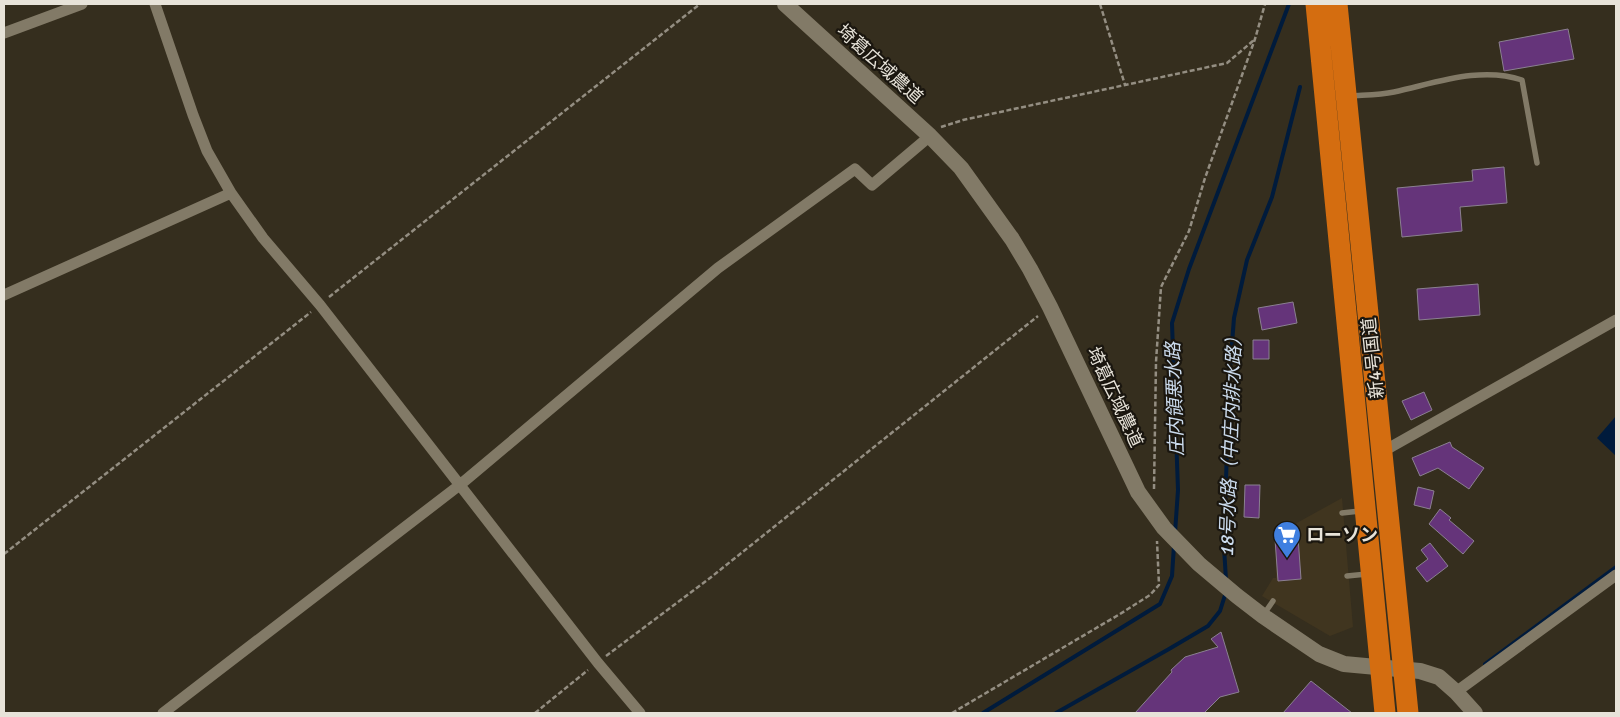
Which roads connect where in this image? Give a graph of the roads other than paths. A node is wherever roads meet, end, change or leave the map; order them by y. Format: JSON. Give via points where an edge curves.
{"nodes":[{"id":1,"x":82,"y":4,"type":"edge"},
{"id":2,"x":155,"y":4,"type":"edge"},
{"id":3,"x":785,"y":4,"type":"edge"},
{"id":4,"x":1316,"y":4,"type":"edge"},
{"id":5,"x":1338,"y":4,"type":"edge"},
{"id":6,"x":4,"y":33,"type":"edge"},
{"id":7,"x":1347,"y":96,"type":"junction"},
{"id":8,"x":930,"y":136,"type":"junction"},
{"id":9,"x":1537,"y":163,"type":"dead end"},
{"id":10,"x":231,"y":193,"type":"junction"},
{"id":11,"x":4,"y":295,"type":"edge"},
{"id":12,"x":1616,"y":320,"type":"edge"},
{"id":13,"x":1382,"y":452,"type":"junction"},
{"id":14,"x":461,"y":484,"type":"junction"},
{"id":15,"x":1365,"y":511,"type":"junction"},
{"id":16,"x":1342,"y":513,"type":"dead end"},
{"id":17,"x":1372,"y":574,"type":"junction"},
{"id":18,"x":1616,"y":575,"type":"edge"},
{"id":19,"x":1348,"y":576,"type":"dead end"},
{"id":20,"x":1273,"y":601,"type":"dead end"},
{"id":21,"x":1263,"y":616,"type":"junction"},
{"id":22,"x":1381,"y":668,"type":"junction"},
{"id":23,"x":1404,"y":670,"type":"junction"},
{"id":24,"x":1456,"y":692,"type":"junction"},
{"id":25,"x":163,"y":713,"type":"edge"},
{"id":26,"x":640,"y":713,"type":"edge"},
{"id":27,"x":1385,"y":713,"type":"edge"},
{"id":28,"x":1408,"y":713,"type":"edge"},
{"id":29,"x":1475,"y":713,"type":"edge"}],
"edges":[{"from":1,"to":6,"type":"street"},
{"from":2,"to":10,"type":"street","via":[[203,142]]},
{"from":3,"to":8,"type":"street","name":"埼葛広域農道"},
{"from":4,"to":15,"type":"highway","name":"新4号国道"},
{"from":5,"to":7,"type":"highway","name":"新4号国道"},
{"from":7,"to":9,"type":"lane","via":[[1391,92],[1475,74],[1522,80]]},
{"from":7,"to":13,"type":"highway","name":"新4号国道"},
{"from":8,"to":14,"type":"street","via":[[872,185],[855,169],[718,268]]},
{"from":8,"to":21,"type":"street","name":"埼葛広域農道","via":[[960,168],[1030,269],[1145,504],[1161,525],[1209,573]]},
{"from":10,"to":11,"type":"street"},
{"from":10,"to":14,"type":"street","via":[[263,238]]},
{"from":12,"to":13,"type":"street"},
{"from":13,"to":23,"type":"highway","name":"新4号国道"},
{"from":14,"to":25,"type":"street"},
{"from":14,"to":26,"type":"street"},
{"from":15,"to":16,"type":"lane"},
{"from":15,"to":17,"type":"highway","name":"新4号国道"},
{"from":17,"to":19,"type":"lane"},
{"from":17,"to":22,"type":"highway","name":"新4号国道"},
{"from":18,"to":24,"type":"street"},
{"from":20,"to":21,"type":"lane"},
{"from":21,"to":22,"type":"street","name":"埼葛広域農道","via":[[1336,662]]},
{"from":22,"to":23,"type":"street","name":"埼葛広域農道"},
{"from":22,"to":27,"type":"highway","name":"新4号国道"},
{"from":23,"to":24,"type":"street","name":"埼葛広域農道","via":[[1439,676]]},
{"from":23,"to":28,"type":"highway","name":"新4号国道"},
{"from":24,"to":29,"type":"street","name":"埼葛広域農道"}]}
